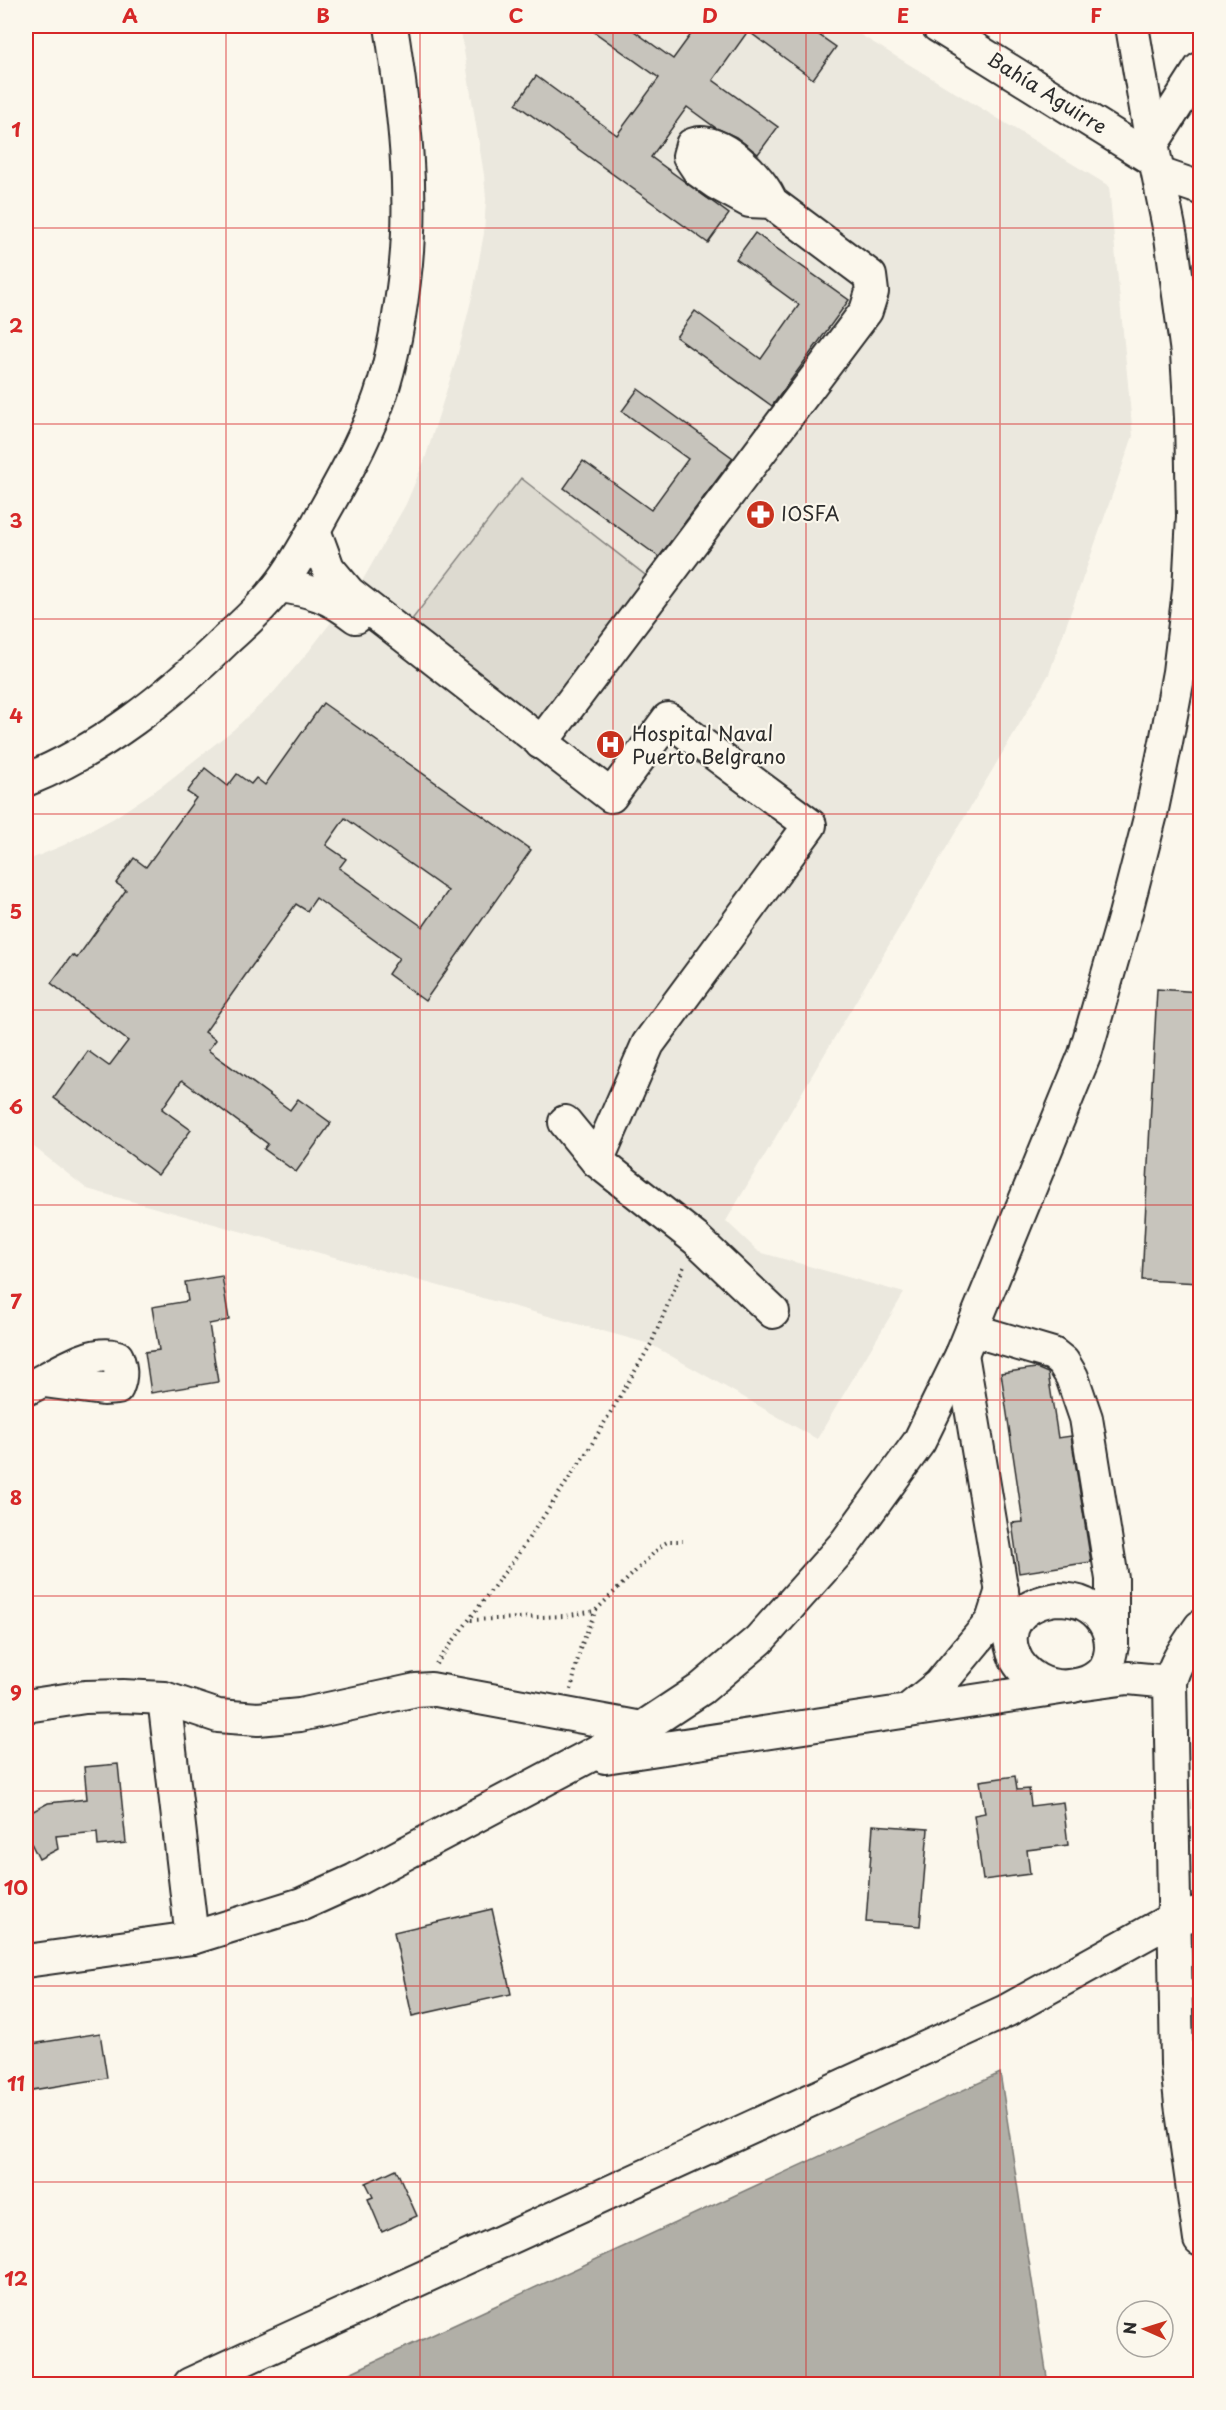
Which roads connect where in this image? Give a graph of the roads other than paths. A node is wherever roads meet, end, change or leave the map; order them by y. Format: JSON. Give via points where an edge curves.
{"nodes":[{"id":1,"x":391,"y":26,"type":"edge"},
{"id":2,"x":938,"y":26,"type":"edge"},
{"id":3,"x":1132,"y":26,"type":"edge"},
{"id":4,"x":1200,"y":69,"type":"edge"},
{"id":5,"x":1155,"y":160,"type":"junction"},
{"id":6,"x":1200,"y":188,"type":"edge"},
{"id":7,"x":771,"y":202,"type":"dead end"},
{"id":8,"x":314,"y":530,"type":"junction"},
{"id":9,"x":279,"y":586,"type":"junction"},
{"id":10,"x":430,"y":657,"type":"junction"},
{"id":11,"x":553,"y":752,"type":"junction"},
{"id":12,"x":26,"y":780,"type":"edge"},
{"id":13,"x":565,"y":1122,"type":"dead end"},
{"id":14,"x":597,"y":1161,"type":"junction"},
{"id":15,"x":773,"y":1312,"type":"dead end"},
{"id":16,"x":967,"y":1342,"type":"junction"},
{"id":17,"x":1002,"y":1589,"type":"junction"},
{"id":18,"x":1200,"y":1627,"type":"edge"},
{"id":19,"x":1010,"y":1640,"type":"junction"},
{"id":20,"x":1112,"y":1646,"type":"junction"},
{"id":21,"x":1170,"y":1682,"type":"junction"},
{"id":22,"x":1078,"y":1685,"type":"junction"},
{"id":23,"x":164,"y":1698,"type":"junction"},
{"id":24,"x":26,"y":1706,"type":"edge"},
{"id":25,"x":907,"y":1711,"type":"junction"},
{"id":26,"x":642,"y":1728,"type":"junction"},
{"id":27,"x":585,"y":1760,"type":"junction"},
{"id":28,"x":1188,"y":1915,"type":"edge"},
{"id":29,"x":192,"y":1938,"type":"junction"},
{"id":30,"x":26,"y":1961,"type":"edge"},
{"id":31,"x":1200,"y":2240,"type":"edge"},
{"id":32,"x":190,"y":2385,"type":"edge"}],
"edges":[{"from":1,"to":8,"type":"street","via":[[406,144],[408,213],[404,280],[393,345],[376,409]]},
{"from":2,"to":5,"type":"street","name":"Bahía Aguirre"},
{"from":3,"to":5,"type":"street"},
{"from":4,"to":5,"type":"street"},
{"from":5,"to":6,"type":"street","name":"Bahía Aguirre"},
{"from":5,"to":16,"type":"street","via":[[1180,291],[1191,418],[1193,516],[1179,672],[1150,814],[1085,1054]]},
{"from":7,"to":11,"type":"street","via":[[870,276],[872,292],[866,312]]},
{"from":8,"to":9,"type":"street"},
{"from":8,"to":10,"type":"street","via":[[337,581]]},
{"from":9,"to":10,"type":"street","via":[[329,598],[409,658]]},
{"from":9,"to":12,"type":"street","via":[[198,667],[152,706],[97,745]]},
{"from":10,"to":11,"type":"street"},
{"from":11,"to":14,"type":"street","via":[[611,796],[668,719],[810,825],[648,1044]]},
{"from":13,"to":14,"type":"street"},
{"from":14,"to":15,"type":"street","via":[[696,1239]]},
{"from":16,"to":17,"type":"street"},
{"from":16,"to":20,"type":"street","via":[[1053,1354],[1072,1377],[1086,1418],[1112,1579]]},
{"from":16,"to":26,"type":"street","via":[[919,1442],[844,1545],[759,1640],[701,1689]]},
{"from":17,"to":19,"type":"street"},
{"from":17,"to":25,"type":"street","via":[[992,1621],[939,1685]]},
{"from":18,"to":21,"type":"street","via":[[1179,1658]]},
{"from":19,"to":20,"type":"street","via":[[1015,1620],[1022,1612],[1041,1601],[1057,1599],[1084,1604],[1095,1611],[1107,1626]]},
{"from":19,"to":22,"type":"street","via":[[1017,1661],[1032,1678],[1047,1686]]},
{"from":20,"to":22,"type":"street","via":[[1104,1670]]},
{"from":21,"to":22,"type":"street","via":[[1128,1678]]},
{"from":21,"to":28,"type":"street"},
{"from":22,"to":25,"type":"street"},
{"from":23,"to":24,"type":"street","via":[[84,1697]]},
{"from":23,"to":26,"type":"street","via":[[218,1716],[258,1719],[300,1715],[416,1690],[445,1691]]},
{"from":23,"to":29,"type":"street"},
{"from":25,"to":27,"type":"street"},
{"from":26,"to":27,"type":"street"},
{"from":27,"to":29,"type":"street","via":[[355,1880],[302,1904]]},
{"from":28,"to":31,"type":"street","via":[[1177,2064]]},
{"from":28,"to":32,"type":"street","via":[[1006,2011]]},
{"from":29,"to":30,"type":"street"}]}
